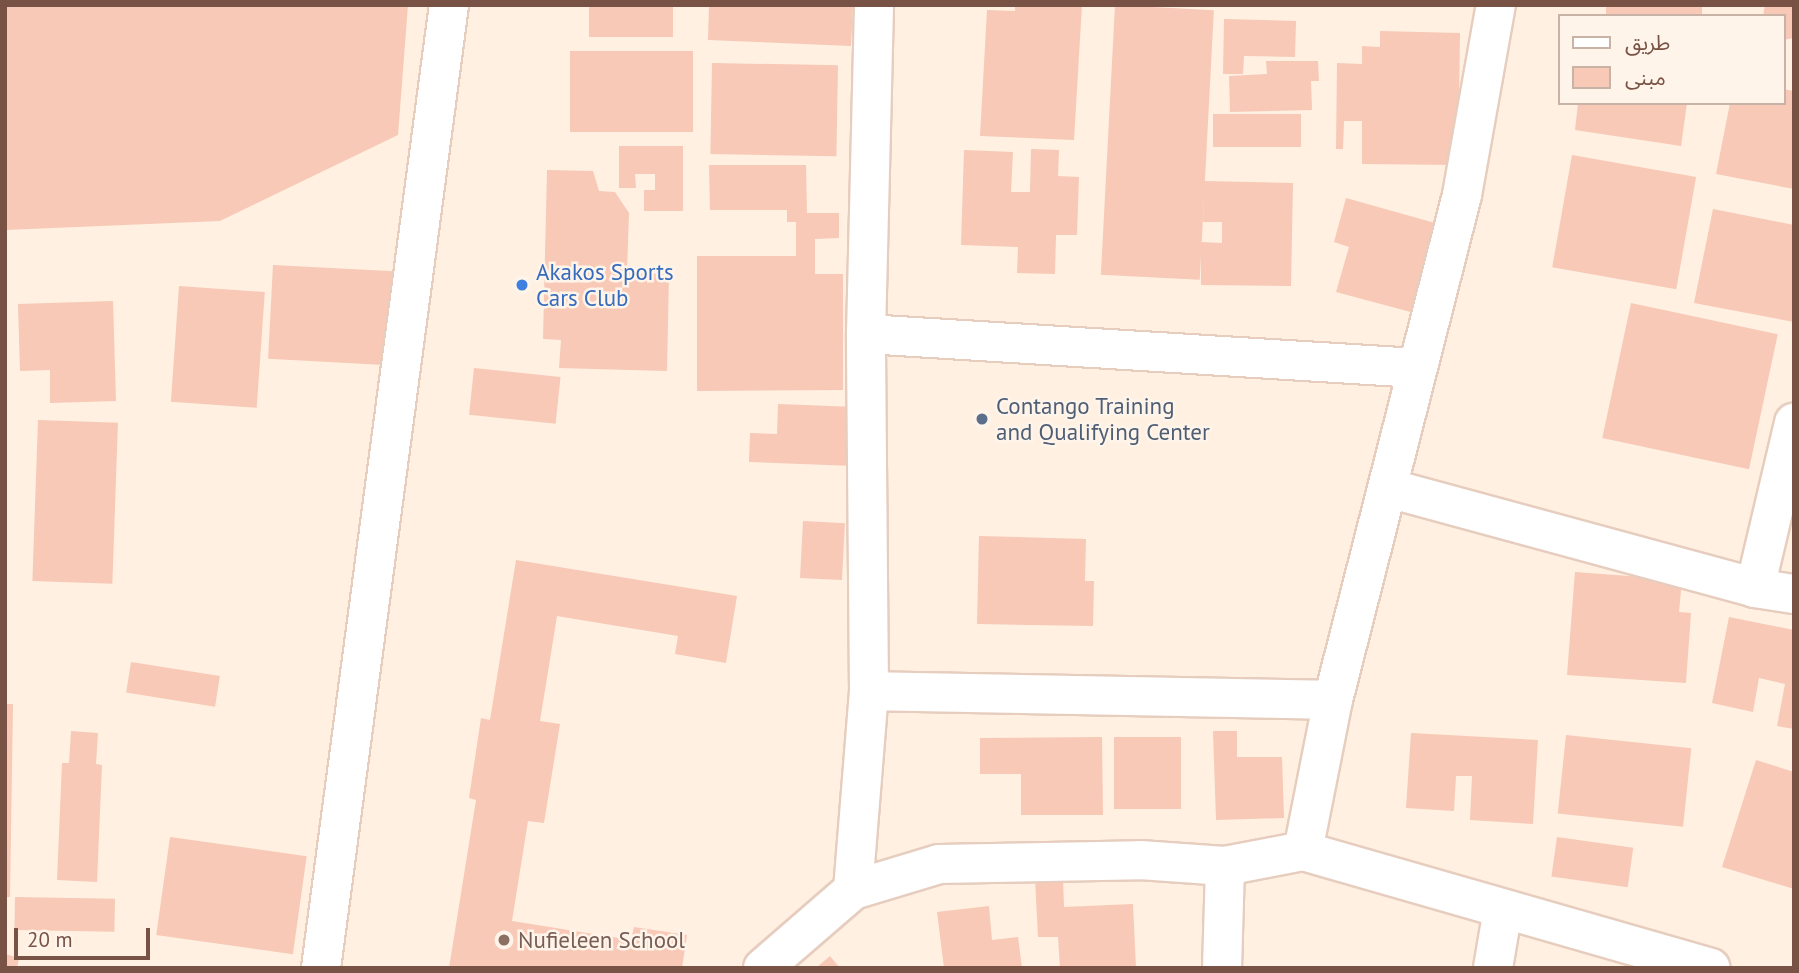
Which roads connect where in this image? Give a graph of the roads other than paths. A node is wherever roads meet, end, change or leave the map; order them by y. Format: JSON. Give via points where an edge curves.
{"nodes":[{"id":1,"x":449,"y":5,"type":"edge"},
{"id":2,"x":874,"y":5,"type":"edge"},
{"id":3,"x":1496,"y":5,"type":"edge"},
{"id":4,"x":866,"y":334,"type":"junction"},
{"id":5,"x":1417,"y":368,"type":"junction"},
{"id":6,"x":1794,"y":424,"type":"edge"},
{"id":7,"x":1388,"y":488,"type":"junction"},
{"id":8,"x":1755,"y":588,"type":"junction"},
{"id":9,"x":1794,"y":594,"type":"edge"},
{"id":10,"x":869,"y":691,"type":"junction"},
{"id":11,"x":1333,"y":699,"type":"junction"},
{"id":12,"x":1303,"y":851,"type":"junction"},
{"id":13,"x":1225,"y":866,"type":"junction"},
{"id":14,"x":853,"y":890,"type":"junction"},
{"id":15,"x":1503,"y":909,"type":"junction"},
{"id":16,"x":321,"y":968,"type":"edge"},
{"id":17,"x":764,"y":968,"type":"edge"},
{"id":18,"x":1222,"y":968,"type":"edge"},
{"id":19,"x":1493,"y":968,"type":"edge"},
{"id":20,"x":1711,"y":968,"type":"edge"}],
"edges":[{"from":1,"to":16,"type":"street"},
{"from":2,"to":4,"type":"street"},
{"from":3,"to":5,"type":"street","via":[[1461,195]]},
{"from":4,"to":5,"type":"street"},
{"from":4,"to":10,"type":"street"},
{"from":5,"to":7,"type":"street"},
{"from":6,"to":8,"type":"street"},
{"from":7,"to":8,"type":"street"},
{"from":7,"to":11,"type":"street"},
{"from":8,"to":9,"type":"street"},
{"from":10,"to":11,"type":"street"},
{"from":10,"to":14,"type":"street"},
{"from":11,"to":12,"type":"street"},
{"from":12,"to":13,"type":"street"},
{"from":12,"to":15,"type":"street"},
{"from":13,"to":14,"type":"street","via":[[1140,860],[985,860],[939,864]]},
{"from":13,"to":18,"type":"street"},
{"from":14,"to":17,"type":"street"},
{"from":15,"to":19,"type":"street"},
{"from":15,"to":20,"type":"street"}]}
